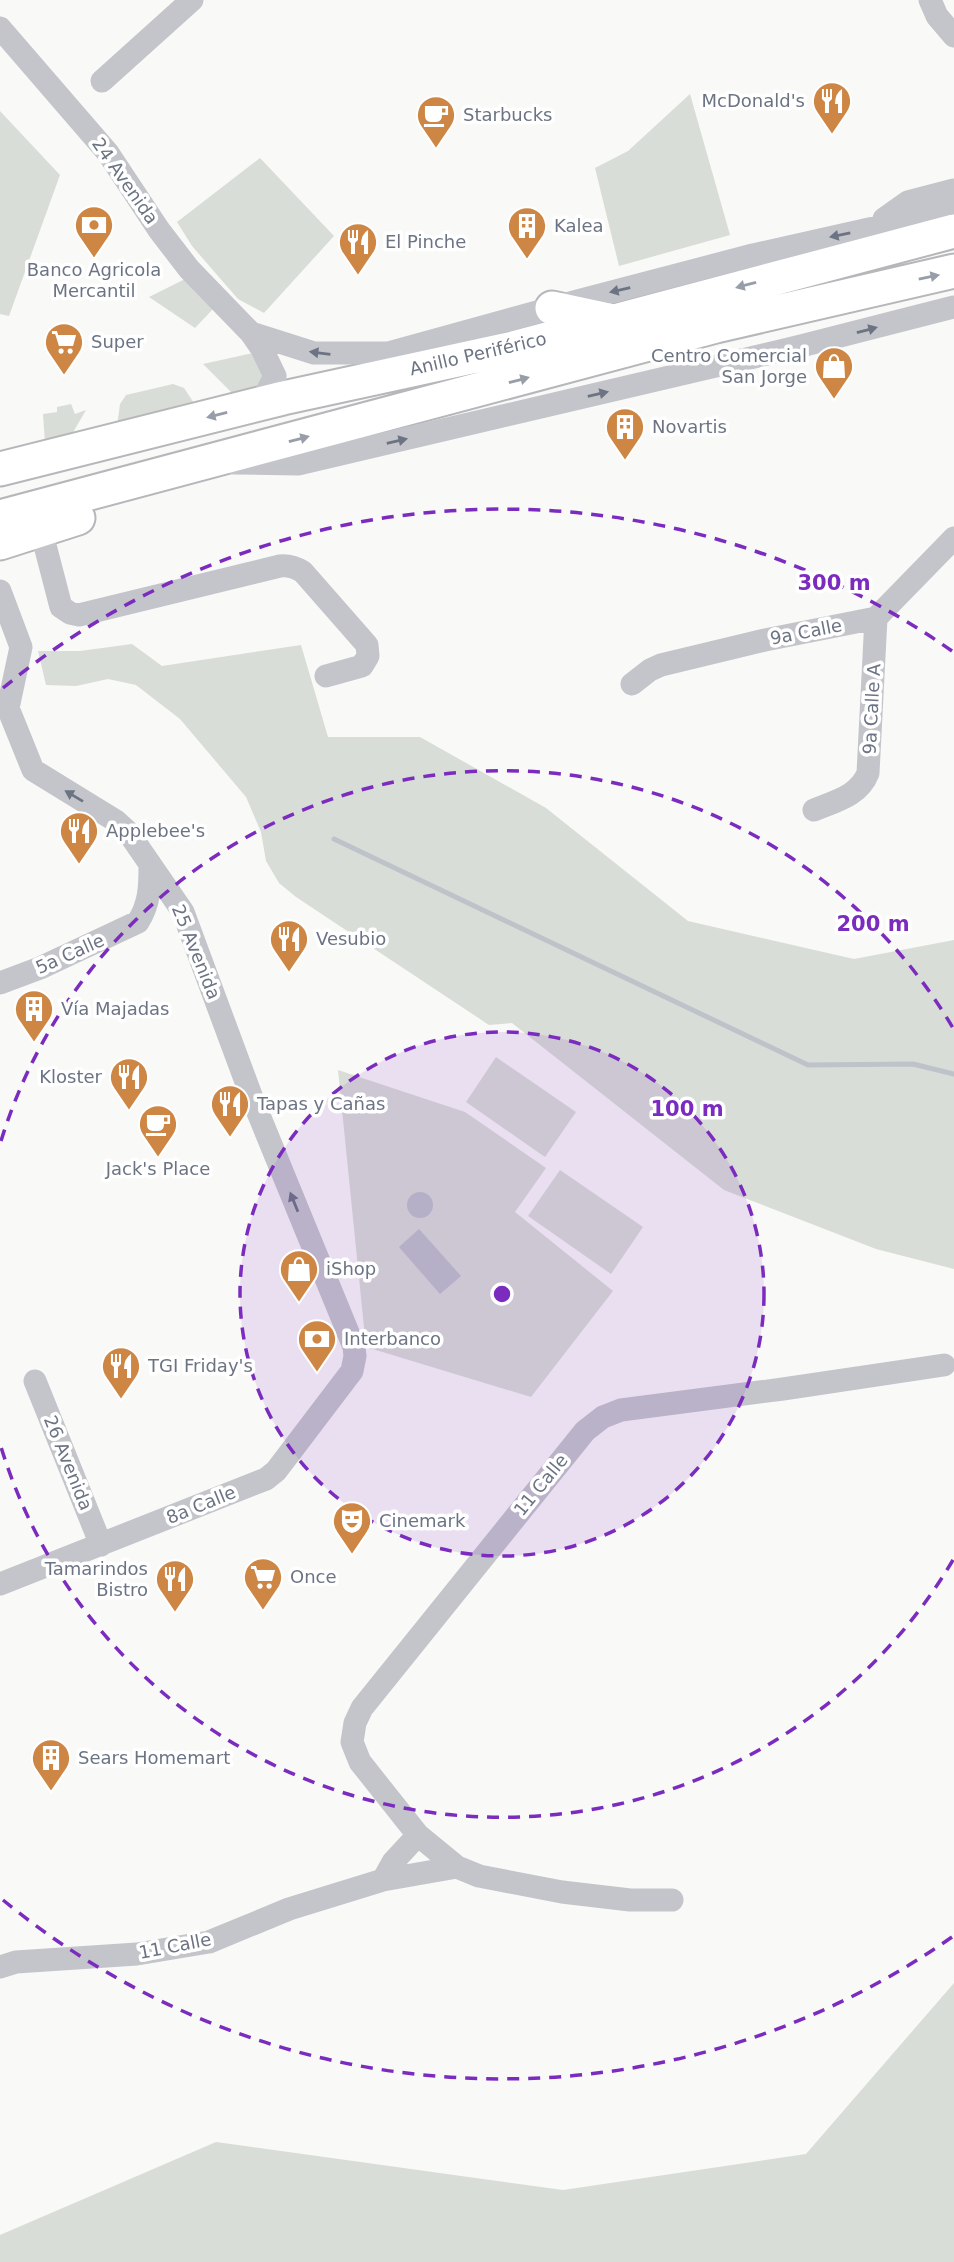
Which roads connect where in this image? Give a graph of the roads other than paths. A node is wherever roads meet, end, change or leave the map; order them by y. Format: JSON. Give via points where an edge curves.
{"nodes":[{"id":1,"x":192,"y":0,"type":"edge"},
{"id":2,"x":930,"y":0,"type":"edge"},
{"id":3,"x":166,"y":8,"type":"edge"},
{"id":4,"x":0,"y":28,"type":"edge"},
{"id":5,"x":954,"y":36,"type":"edge"},
{"id":6,"x":102,"y":81,"type":"dead end"},
{"id":7,"x":954,"y":190,"type":"edge"},
{"id":8,"x":954,"y":206,"type":"edge"},
{"id":9,"x":869,"y":229,"type":"junction"},
{"id":10,"x":954,"y":231,"type":"edge"},
{"id":11,"x":954,"y":246,"type":"edge"},
{"id":12,"x":954,"y":271,"type":"edge"},
{"id":13,"x":954,"y":307,"type":"edge"},
{"id":14,"x":552,"y":308,"type":"junction"},
{"id":15,"x":614,"y":321,"type":"junction"},
{"id":16,"x":716,"y":326,"type":"junction"},
{"id":17,"x":251,"y":333,"type":"junction"},
{"id":18,"x":388,"y":353,"type":"junction"},
{"id":19,"x":272,"y":400,"type":"junction"},
{"id":20,"x":196,"y":466,"type":"junction"},
{"id":21,"x":0,"y":469,"type":"edge"},
{"id":22,"x":0,"y":517,"type":"edge"},
{"id":23,"x":41,"y":530,"type":"junction"},
{"id":24,"x":954,"y":538,"type":"edge"},
{"id":25,"x":0,"y":543,"type":"edge"},
{"id":26,"x":0,"y":591,"type":"edge"},
{"id":27,"x":876,"y":618,"type":"junction"},
{"id":28,"x":327,"y":676,"type":"dead end"},
{"id":29,"x":632,"y":684,"type":"dead end"},
{"id":30,"x":814,"y":810,"type":"dead end"},
{"id":31,"x":150,"y":864,"type":"junction"},
{"id":32,"x":183,"y":912,"type":"junction"},
{"id":33,"x":138,"y":922,"type":"junction"},
{"id":34,"x":0,"y":983,"type":"edge"},
{"id":35,"x":354,"y":1363,"type":"joint"},
{"id":36,"x":944,"y":1365,"type":"dead end"},
{"id":37,"x":35,"y":1381,"type":"dead end"},
{"id":38,"x":101,"y":1545,"type":"junction"},
{"id":39,"x":0,"y":1584,"type":"edge"},
{"id":40,"x":418,"y":1835,"type":"junction"},
{"id":41,"x":457,"y":1867,"type":"junction"},
{"id":42,"x":383,"y":1880,"type":"junction"},
{"id":43,"x":672,"y":1900,"type":"dead end"},
{"id":44,"x":0,"y":1967,"type":"edge"}],
"edges":[{"from":1,"to":3,"type":"street"},
{"from":2,"to":5,"type":"street"},
{"from":3,"to":6,"type":"street"},
{"from":4,"to":17,"type":"street","name":"24 Avenida","via":[[108,153],[189,269]]},
{"from":7,"to":9,"type":"street","via":[[908,202]]},
{"from":8,"to":9,"type":"street","name":"Anillo Periférico"},
{"from":9,"to":14,"type":"street","name":"Anillo Periférico","one_way":true},
{"from":10,"to":15,"type":"highway","name":"Anillo Periférico","one_way":true},
{"from":11,"to":16,"type":"highway","via":[[785,294]]},
{"from":16,"to":12,"type":"highway","name":"Anillo Periférico","one_way":true},
{"from":20,"to":13,"type":"street","name":"Anillo Periférico","one_way":true,"via":[[298,464]]},
{"from":14,"to":15,"type":"highway"},
{"from":14,"to":18,"type":"street","name":"Anillo Periférico"},
{"from":15,"to":19,"type":"highway","name":"Anillo Periférico","via":[[513,348]]},
{"from":20,"to":16,"type":"highway","name":"Anillo Periférico","one_way":true},
{"from":18,"to":17,"type":"street","name":"24 Avenida","one_way":true,"via":[[314,353]]},
{"from":17,"to":19,"type":"street","name":"24 Avenida","via":[[275,376]]},
{"from":18,"to":19,"type":"highway"},
{"from":19,"to":21,"type":"highway","name":"Anillo Periférico","one_way":true},
{"from":20,"to":22,"type":"highway","name":"Anillo Periférico"},
{"from":20,"to":23,"type":"highway","via":[[124,504]]},
{"from":23,"to":25,"type":"highway"},
{"from":23,"to":28,"type":"street","via":[[61,607],[79,615],[280,566],[297,568],[367,645],[368,656],[362,666]]},
{"from":24,"to":27,"type":"street"},
{"from":31,"to":26,"type":"street","name":"25 Avenida","one_way":true,"via":[[116,821],[33,770],[8,708],[21,647]]},
{"from":27,"to":29,"type":"street","name":"9a Calle","via":[[661,665]]},
{"from":27,"to":30,"type":"street","name":"9a Calle A","via":[[868,773],[855,792]]},
{"from":31,"to":32,"type":"street","name":"25 Avenida"},
{"from":31,"to":33,"type":"street","via":[[150,891]]},
{"from":32,"to":33,"type":"street","name":"5a Calle"},
{"from":35,"to":32,"type":"street","name":"25 Avenida","one_way":true,"via":[[354,1347]]},
{"from":33,"to":34,"type":"street","name":"5a Calle"},
{"from":35,"to":38,"type":"street","name":"8a Calle","via":[[266,1479]]},
{"from":36,"to":40,"type":"street","name":"11 Calle","via":[[629,1408],[590,1426],[358,1716],[352,1742],[357,1757]]},
{"from":37,"to":38,"type":"street","name":"26 Avenida"},
{"from":38,"to":39,"type":"street","name":"8a Calle"},
{"from":40,"to":41,"type":"street","name":"11 Calle"},
{"from":40,"to":42,"type":"street"},
{"from":41,"to":42,"type":"street","name":"11 Calle"},
{"from":41,"to":43,"type":"street","name":"11 Calle","via":[[479,1876],[562,1892]]},
{"from":42,"to":44,"type":"street","name":"11 Calle","via":[[289,1909],[209,1942]]}]}
